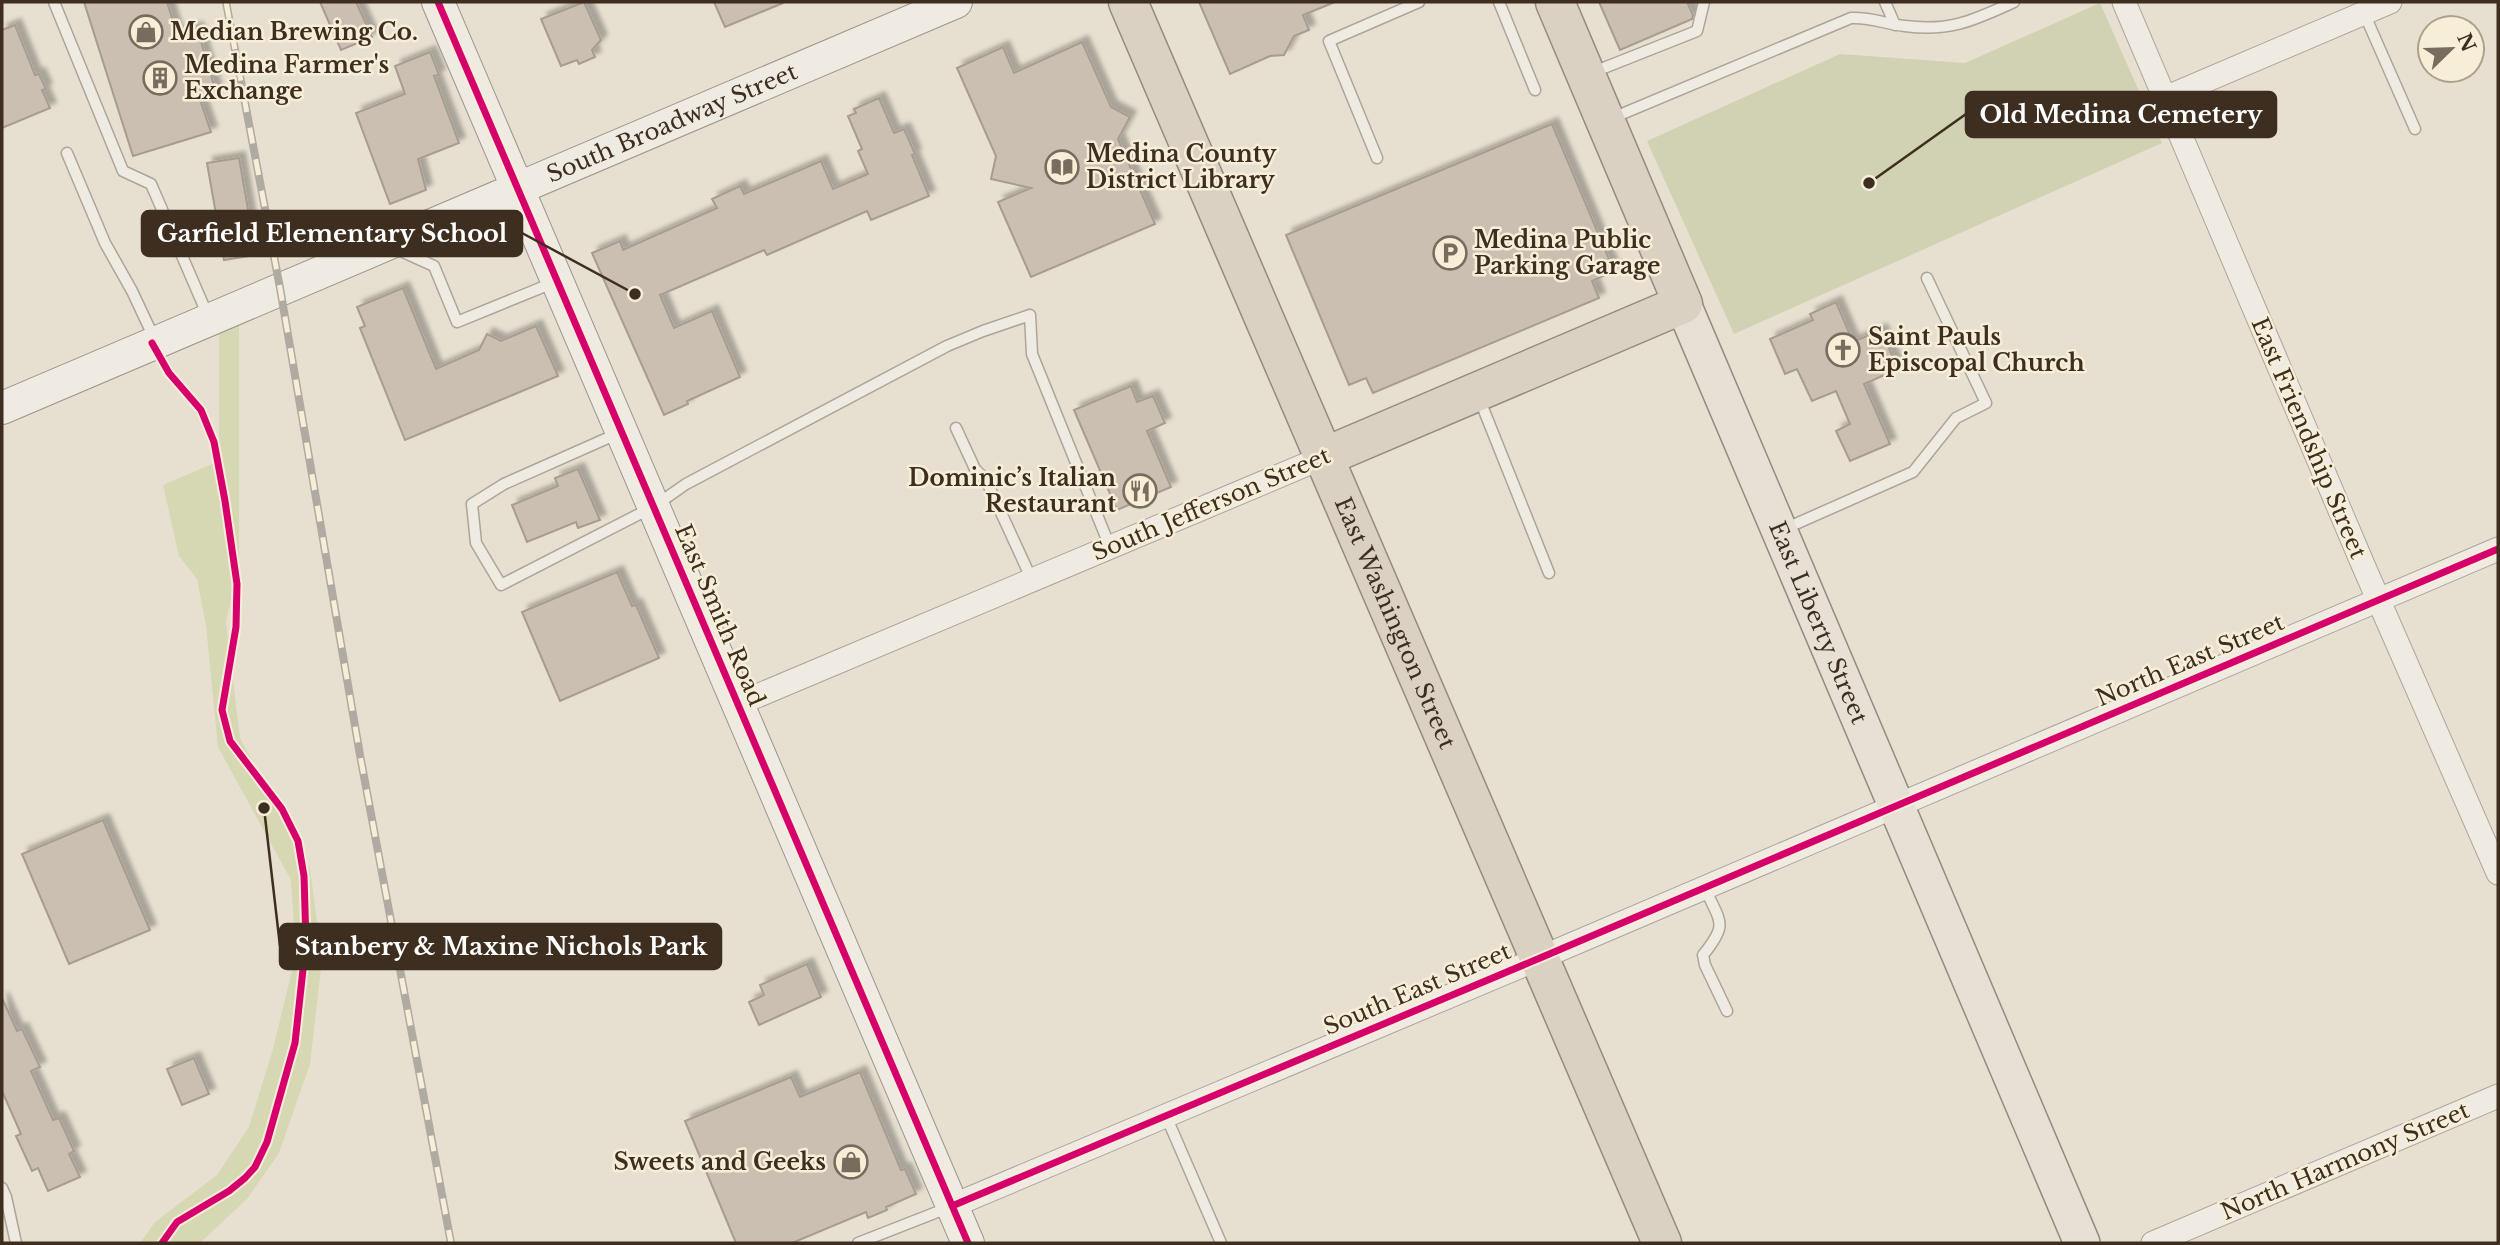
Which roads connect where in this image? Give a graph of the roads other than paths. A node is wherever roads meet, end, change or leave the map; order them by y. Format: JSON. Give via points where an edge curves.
{"nodes":[{"id":1,"x":54,"y":2,"type":"edge"},
{"id":2,"x":438,"y":2,"type":"edge"},
{"id":3,"x":956,"y":2,"type":"edge"},
{"id":4,"x":1128,"y":2,"type":"edge"},
{"id":5,"x":1419,"y":2,"type":"edge"},
{"id":6,"x":1499,"y":2,"type":"edge"},
{"id":7,"x":1555,"y":2,"type":"edge"},
{"id":8,"x":1704,"y":2,"type":"edge"},
{"id":9,"x":1885,"y":2,"type":"edge"},
{"id":10,"x":2014,"y":2,"type":"edge"},
{"id":11,"x":2124,"y":2,"type":"edge"},
{"id":12,"x":2390,"y":2,"type":"edge"},
{"id":13,"x":2364,"y":13,"type":"junction"},
{"id":14,"x":1895,"y":25,"type":"junction"},
{"id":15,"x":1586,"y":75,"type":"junction"},
{"id":16,"x":1535,"y":90,"type":"dead end"},
{"id":17,"x":2165,"y":98,"type":"junction"},
{"id":18,"x":1606,"y":121,"type":"junction"},
{"id":19,"x":2415,"y":129,"type":"dead end"},
{"id":20,"x":67,"y":153,"type":"dead end"},
{"id":21,"x":1377,"y":158,"type":"dead end"},
{"id":22,"x":517,"y":187,"type":"junction"},
{"id":23,"x":384,"y":244,"type":"junction"},
{"id":24,"x":1927,"y":278,"type":"dead end"},
{"id":25,"x":557,"y":281,"type":"junction"},
{"id":26,"x":1683,"y":304,"type":"junction"},
{"id":27,"x":209,"y":319,"type":"junction"},
{"id":28,"x":155,"y":342,"type":"junction"},
{"id":29,"x":1476,"y":392,"type":"junction"},
{"id":30,"x":2,"y":408,"type":"edge"},
{"id":31,"x":956,"y":428,"type":"dead end"},
{"id":32,"x":621,"y":432,"type":"junction"},
{"id":33,"x":1324,"y":457,"type":"junction"},
{"id":34,"x":653,"y":507,"type":"junction"},
{"id":35,"x":1780,"y":531,"type":"junction"},
{"id":36,"x":1110,"y":547,"type":"junction"},
{"id":37,"x":2498,"y":549,"type":"edge"},
{"id":38,"x":1549,"y":573,"type":"dead end"},
{"id":39,"x":1032,"y":580,"type":"junction"},
{"id":40,"x":2379,"y":600,"type":"junction"},
{"id":41,"x":737,"y":704,"type":"junction"},
{"id":42,"x":1896,"y":806,"type":"junction"},
{"id":43,"x":2498,"y":873,"type":"edge"},
{"id":44,"x":1705,"y":888,"type":"junction"},
{"id":45,"x":1540,"y":958,"type":"junction"},
{"id":46,"x":1727,"y":1011,"type":"dead end"},
{"id":47,"x":2498,"y":1096,"type":"edge"},
{"id":48,"x":1166,"y":1115,"type":"junction"},
{"id":49,"x":2,"y":1188,"type":"edge"},
{"id":50,"x":952,"y":1206,"type":"junction"},
{"id":51,"x":15,"y":1241,"type":"edge"},
{"id":52,"x":865,"y":1242,"type":"edge"},
{"id":53,"x":3,"y":1243,"type":"edge"},
{"id":54,"x":968,"y":1243,"type":"edge"},
{"id":55,"x":1221,"y":1243,"type":"edge"},
{"id":56,"x":1662,"y":1243,"type":"edge"},
{"id":57,"x":2082,"y":1243,"type":"edge"},
{"id":58,"x":2153,"y":1243,"type":"edge"}],
"edges":[{"from":1,"to":27,"type":"lane","via":[[123,171],[152,184]]},
{"from":2,"to":22,"type":"street","name":"East Smith Road"},
{"from":3,"to":22,"type":"street","name":"South Broadway Street"},
{"from":4,"to":33,"type":"highway","name":"East Washington Street"},
{"from":5,"to":21,"type":"lane","via":[[1329,41]]},
{"from":6,"to":16,"type":"lane"},
{"from":7,"to":15,"type":"highway","name":"East Liberty Street"},
{"from":8,"to":15,"type":"lane","via":[[1697,31]]},
{"from":9,"to":14,"type":"lane"},
{"from":10,"to":14,"type":"lane","via":[[1949,27]]},
{"from":11,"to":17,"type":"street","name":"East Friendship Street"},
{"from":12,"to":13,"type":"street"},
{"from":13,"to":17,"type":"street"},
{"from":13,"to":19,"type":"lane"},
{"from":14,"to":18,"type":"lane","via":[[1852,18]]},
{"from":15,"to":18,"type":"highway","name":"East Liberty Street"},
{"from":17,"to":40,"type":"street","name":"East Friendship Street"},
{"from":18,"to":26,"type":"highway","name":"East Liberty Street"},
{"from":20,"to":28,"type":"lane","via":[[105,243]]},
{"from":22,"to":23,"type":"street","name":"South Broadway Street"},
{"from":22,"to":25,"type":"street","name":"East Smith Road"},
{"from":23,"to":25,"type":"lane","via":[[434,266],[457,322]]},
{"from":23,"to":27,"type":"street","name":"South Broadway Street"},
{"from":24,"to":35,"type":"lane","via":[[1986,403],[1956,418],[1913,472]]},
{"from":25,"to":32,"type":"street","name":"East Smith Road"},
{"from":26,"to":29,"type":"highway","name":"South Jefferson Street"},
{"from":26,"to":35,"type":"main road","name":"East Liberty Street"},
{"from":27,"to":28,"type":"street","name":"South Broadway Street"},
{"from":28,"to":30,"type":"street","name":"South Broadway Street"},
{"from":29,"to":33,"type":"highway","name":"South Jefferson Street"},
{"from":29,"to":38,"type":"lane"},
{"from":31,"to":39,"type":"lane","via":[[975,468],[986,480]]},
{"from":32,"to":34,"type":"street","name":"East Smith Road"},
{"from":32,"to":34,"type":"lane","via":[[504,484],[472,504],[476,543],[501,584]]},
{"from":33,"to":36,"type":"street","name":"South Jefferson Street"},
{"from":33,"to":45,"type":"highway","name":"East Washington Street"},
{"from":34,"to":36,"type":"lane","via":[[686,484],[947,346],[1030,315],[1032,354]]},
{"from":34,"to":41,"type":"street","name":"East Smith Road"},
{"from":35,"to":42,"type":"main road","name":"East Liberty Street"},
{"from":36,"to":39,"type":"street","name":"South Jefferson Street"},
{"from":37,"to":40,"type":"street","name":"North East Street"},
{"from":39,"to":41,"type":"street","name":"South Jefferson Street"},
{"from":40,"to":42,"type":"street","name":"North East Street"},
{"from":40,"to":43,"type":"street","name":"East Friendship Street"},
{"from":41,"to":50,"type":"street","name":"East Smith Road"},
{"from":42,"to":44,"type":"street","name":"South East Street"},
{"from":42,"to":57,"type":"main road","name":"East Liberty Street"},
{"from":44,"to":45,"type":"street","name":"South East Street"},
{"from":44,"to":46,"type":"lane","via":[[1721,924],[1720,934],[1703,955]]},
{"from":45,"to":48,"type":"street","name":"South East Street"},
{"from":45,"to":56,"type":"highway","name":"East Washington Street"},
{"from":47,"to":58,"type":"street","name":"North Harmony Street"},
{"from":48,"to":50,"type":"street","name":"South East Street"},
{"from":48,"to":55,"type":"lane"},
{"from":49,"to":51,"type":"lane"},
{"from":50,"to":52,"type":"lane"},
{"from":50,"to":54,"type":"street","name":"East Smith Road"},
{"from":51,"to":53,"type":"lane"}]}
